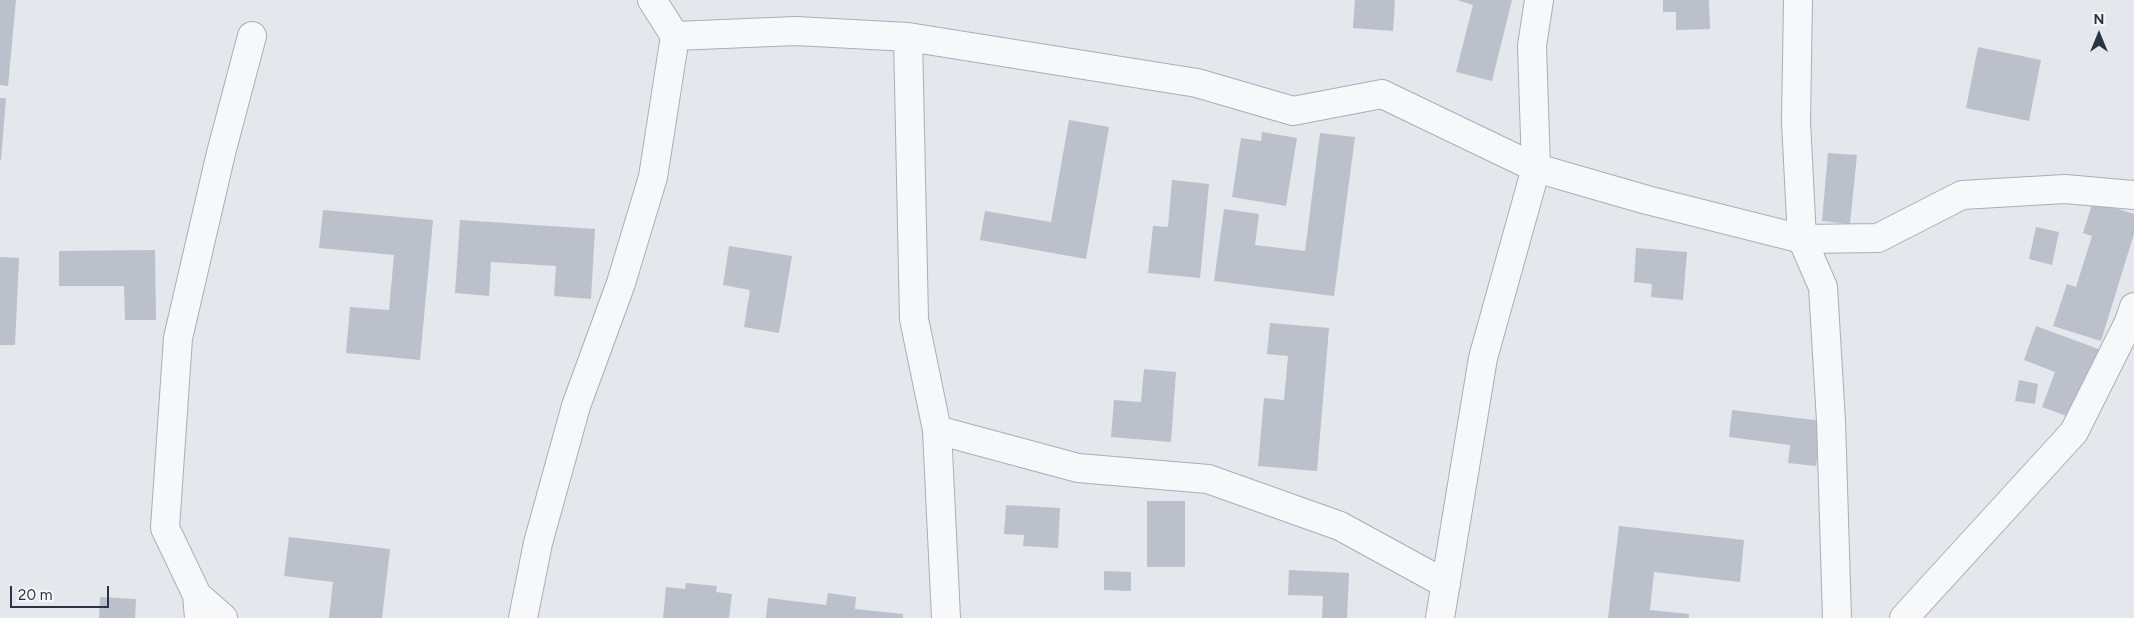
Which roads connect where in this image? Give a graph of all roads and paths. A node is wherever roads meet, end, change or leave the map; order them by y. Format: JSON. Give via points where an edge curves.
{"nodes":[{"id":1,"x":652,"y":0,"type":"edge"},
{"id":2,"x":1539,"y":0,"type":"edge"},
{"id":3,"x":1798,"y":0,"type":"edge"},
{"id":4,"x":252,"y":36,"type":"dead end"},
{"id":5,"x":675,"y":36,"type":"junction"},
{"id":6,"x":908,"y":37,"type":"junction"},
{"id":7,"x":1536,"y":168,"type":"junction"},
{"id":8,"x":2134,"y":195,"type":"edge"},
{"id":9,"x":1802,"y":240,"type":"junction"},
{"id":10,"x":2134,"y":307,"type":"edge"},
{"id":11,"x":937,"y":430,"type":"junction"},
{"id":12,"x":1446,"y":584,"type":"junction"},
{"id":13,"x":198,"y":606,"type":"edge"},
{"id":14,"x":223,"y":618,"type":"edge"},
{"id":15,"x":523,"y":618,"type":"edge"},
{"id":16,"x":946,"y":618,"type":"edge"},
{"id":17,"x":1440,"y":618,"type":"edge"},
{"id":18,"x":1837,"y":618,"type":"edge"},
{"id":19,"x":1904,"y":618,"type":"edge"}],
"edges":[{"from":1,"to":5,"type":"street"},
{"from":2,"to":7,"type":"street","via":[[1532,46]]},
{"from":3,"to":9,"type":"street","via":[[1796,122]]},
{"from":4,"to":13,"type":"street","via":[[178,338],[165,528]]},
{"from":5,"to":6,"type":"street","via":[[796,31]]},
{"from":5,"to":15,"type":"street","via":[[653,177],[621,283],[576,406],[538,543]]},
{"from":6,"to":7,"type":"street","via":[[1197,83],[1293,111],[1382,94]]},
{"from":6,"to":11,"type":"street","via":[[914,319]]},
{"from":7,"to":9,"type":"street"},
{"from":7,"to":12,"type":"street","via":[[1482,358]]},
{"from":8,"to":9,"type":"street","via":[[2065,189],[1962,195],[1878,238]]},
{"from":9,"to":18,"type":"street","via":[[1822,287],[1831,421]]},
{"from":10,"to":19,"type":"street","via":[[2074,432]]},
{"from":11,"to":12,"type":"street","via":[[1078,468],[1208,479],[1340,526]]},
{"from":11,"to":16,"type":"street"},
{"from":12,"to":17,"type":"street"},
{"from":13,"to":14,"type":"street"}]}
